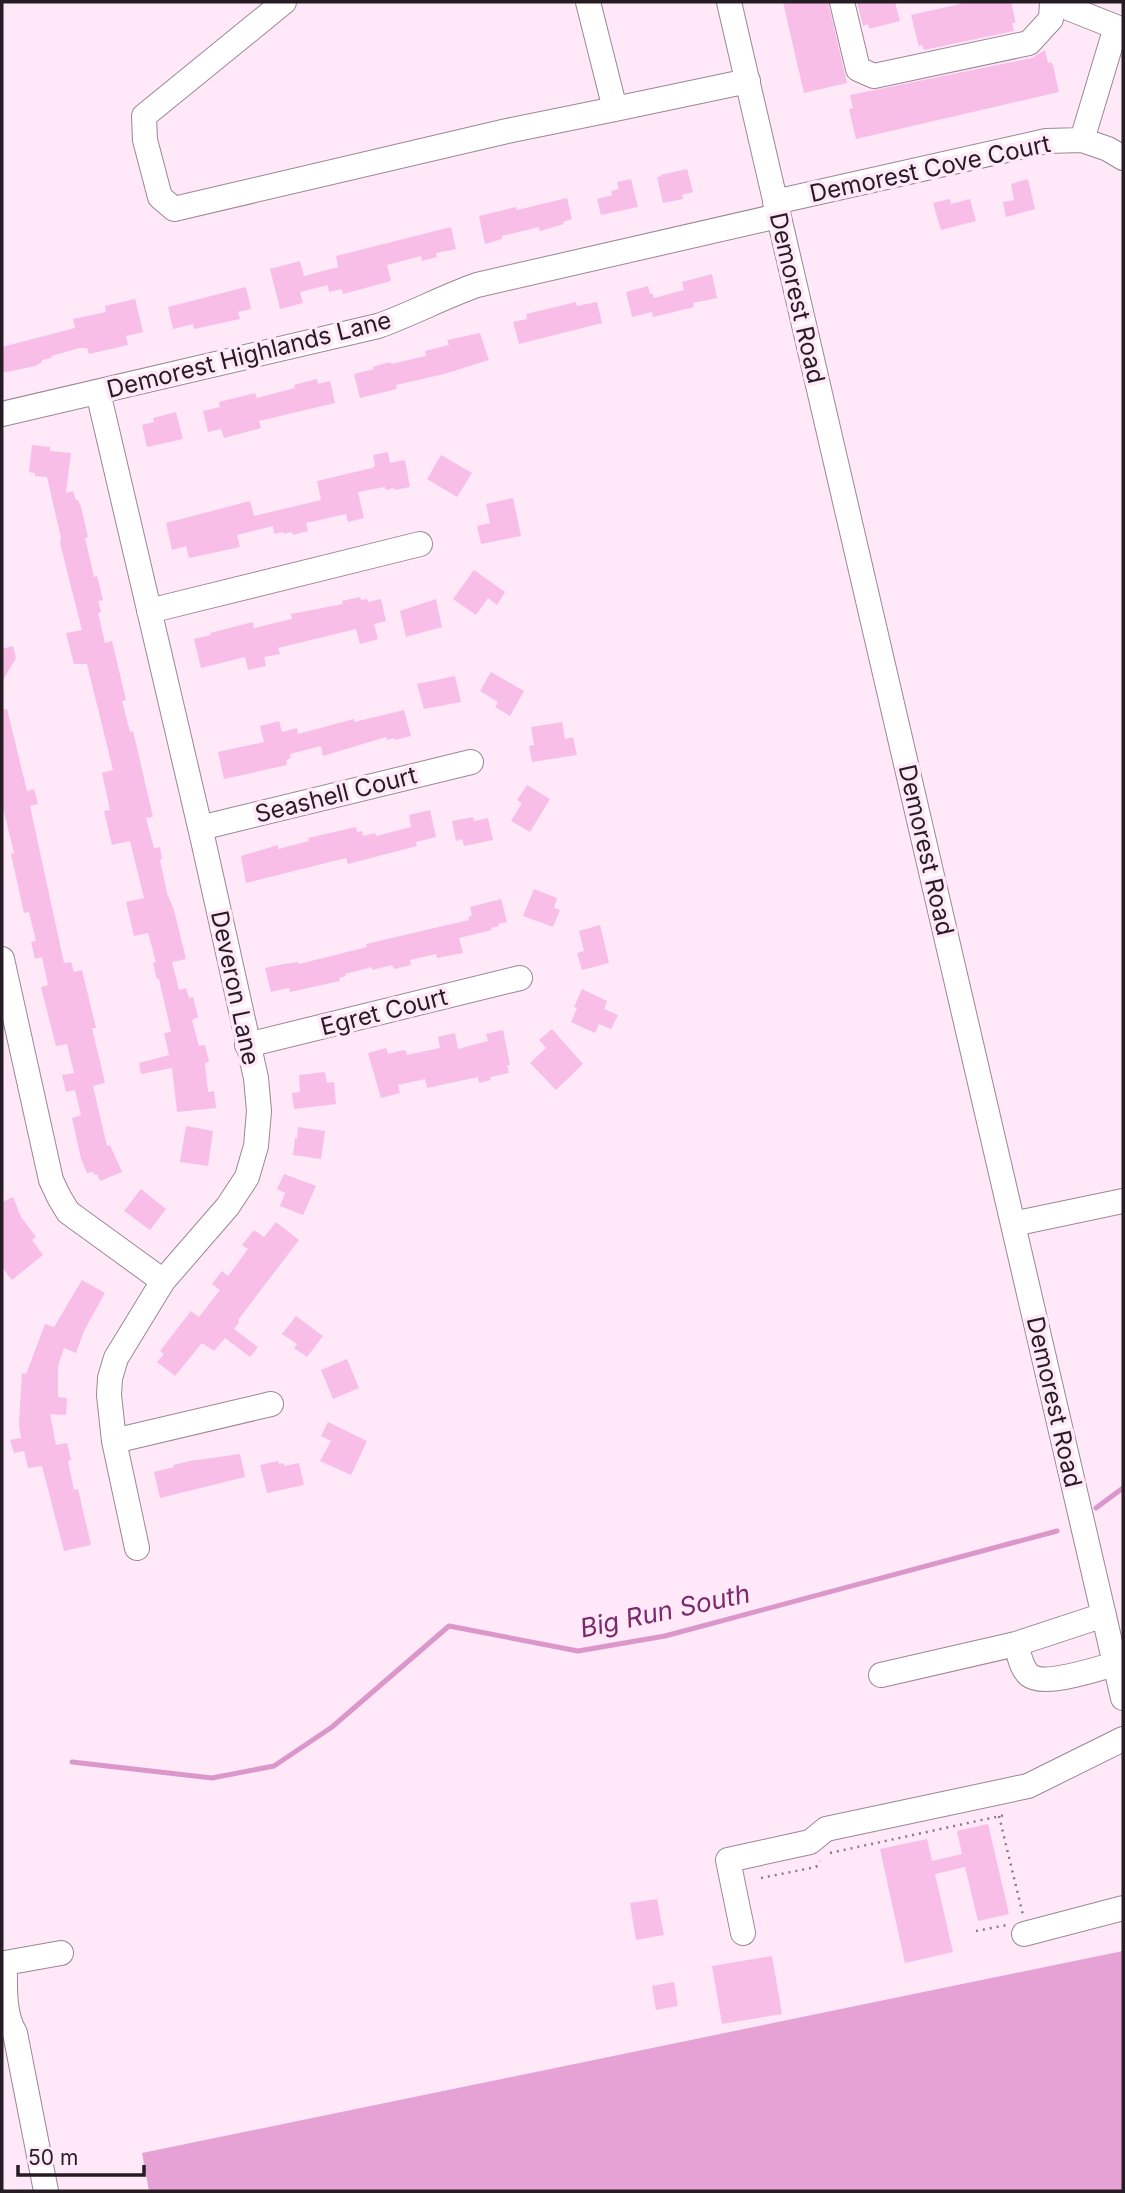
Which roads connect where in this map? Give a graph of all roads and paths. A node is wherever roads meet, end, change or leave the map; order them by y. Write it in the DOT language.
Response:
graph roads {
  1 [pos="284,2"];
  2 [pos="588,2"];
  3 [pos="729,2"];
  4 [pos="842,2"];
  5 [pos="1053,2"];
  6 [pos="1120,29"];
  7 [pos="748,81"];
  8 [pos="615,109"];
  9 [pos="1082,140"];
  10 [pos="1123,158"];
  11 [pos="776,209"];
  12 [pos="98,392"];
  13 [pos="2,414"];
  14 [pos="420,544"];
  15 [pos="149,611"];
  16 [pos="471,762"];
  17 [pos="200,828"];
  18 [pos="2,959"];
  19 [pos="520,978"];
  20 [pos="247,1045"];
  21 [pos="1123,1201"];
  22 [pos="1013,1224"];
  23 [pos="163,1281"];
  24 [pos="271,1404"];
  25 [pos="114,1441"];
  26 [pos="137,1548"];
  27 [pos="1104,1615"];
  28 [pos="1016,1644"];
  29 [pos="1115,1664"];
  30 [pos="881,1675"];
  31 [pos="1123,1698"];
  32 [pos="1123,1739"];
  33 [pos="998,1815"];
  34 [pos="1005,1815"];
  35 [pos="910,1834"];
  36 [pos="912,1842"];
  37 [pos="761,1878"];
  38 [pos="1123,1908"];
  39 [pos="1020,1926"];
  40 [pos="976,1931"];
  41 [pos="743,1933"];
  42 [pos="61,1953"];
  43 [pos="7,2029"];
  44 [pos="46,2191"];
  1 -- 8 [label="street"];
  2 -- 8 [label="street"];
  3 -- 7 [label="street, Demorest Road"];
  4 -- 5 [label="street"];
  5 -- 6 [label="street"];
  6 -- 9 [label="street"];
  7 -- 8 [label="street"];
  7 -- 11 [label="street, Demorest Road"];
  9 -- 10 [label="street, Demorest Cove Court"];
  9 -- 11 [label="street, Demorest Cove Court"];
  11 -- 12 [label="street, Demorest Highlands Lane"];
  11 -- 22 [label="street, Demorest Road"];
  12 -- 13 [label="street, Demorest Highlands Lane"];
  12 -- 15 [label="street, Deveron Lane"];
  14 -- 15 [label="street"];
  15 -- 17 [label="street, Deveron Lane"];
  16 -- 17 [label="street, Seashell Court"];
  17 -- 20 [label="street, Deveron Lane"];
  18 -- 23 [label="street"];
  19 -- 20 [label="street, Egret Court"];
  20 -- 23 [label="street, Deveron Lane"];
  21 -- 22 [label="street"];
  22 -- 27 [label="street, Demorest Road"];
  23 -- 25 [label="street, Deveron Lane"];
  24 -- 25 [label="street"];
  25 -- 26 [label="street, Deveron Lane"];
  27 -- 28 [label="street"];
  27 -- 29 [label="street, Demorest Road"];
  28 -- 29 [label="street"];
  28 -- 30 [label="street"];
  29 -- 31 [label="street, Demorest Road"];
  32 -- 41 [label="street"];
  33 -- 34 [label="path"];
  33 -- 35 [label="path"];
  33 -- 39 [label="path"];
  35 -- 36 [label="path"];
  35 -- 37 [label="path"];
  38 -- 39 [label="street"];
  39 -- 40 [label="path"];
  42 -- 43 [label="street"];
  43 -- 44 [label="street"];
}
